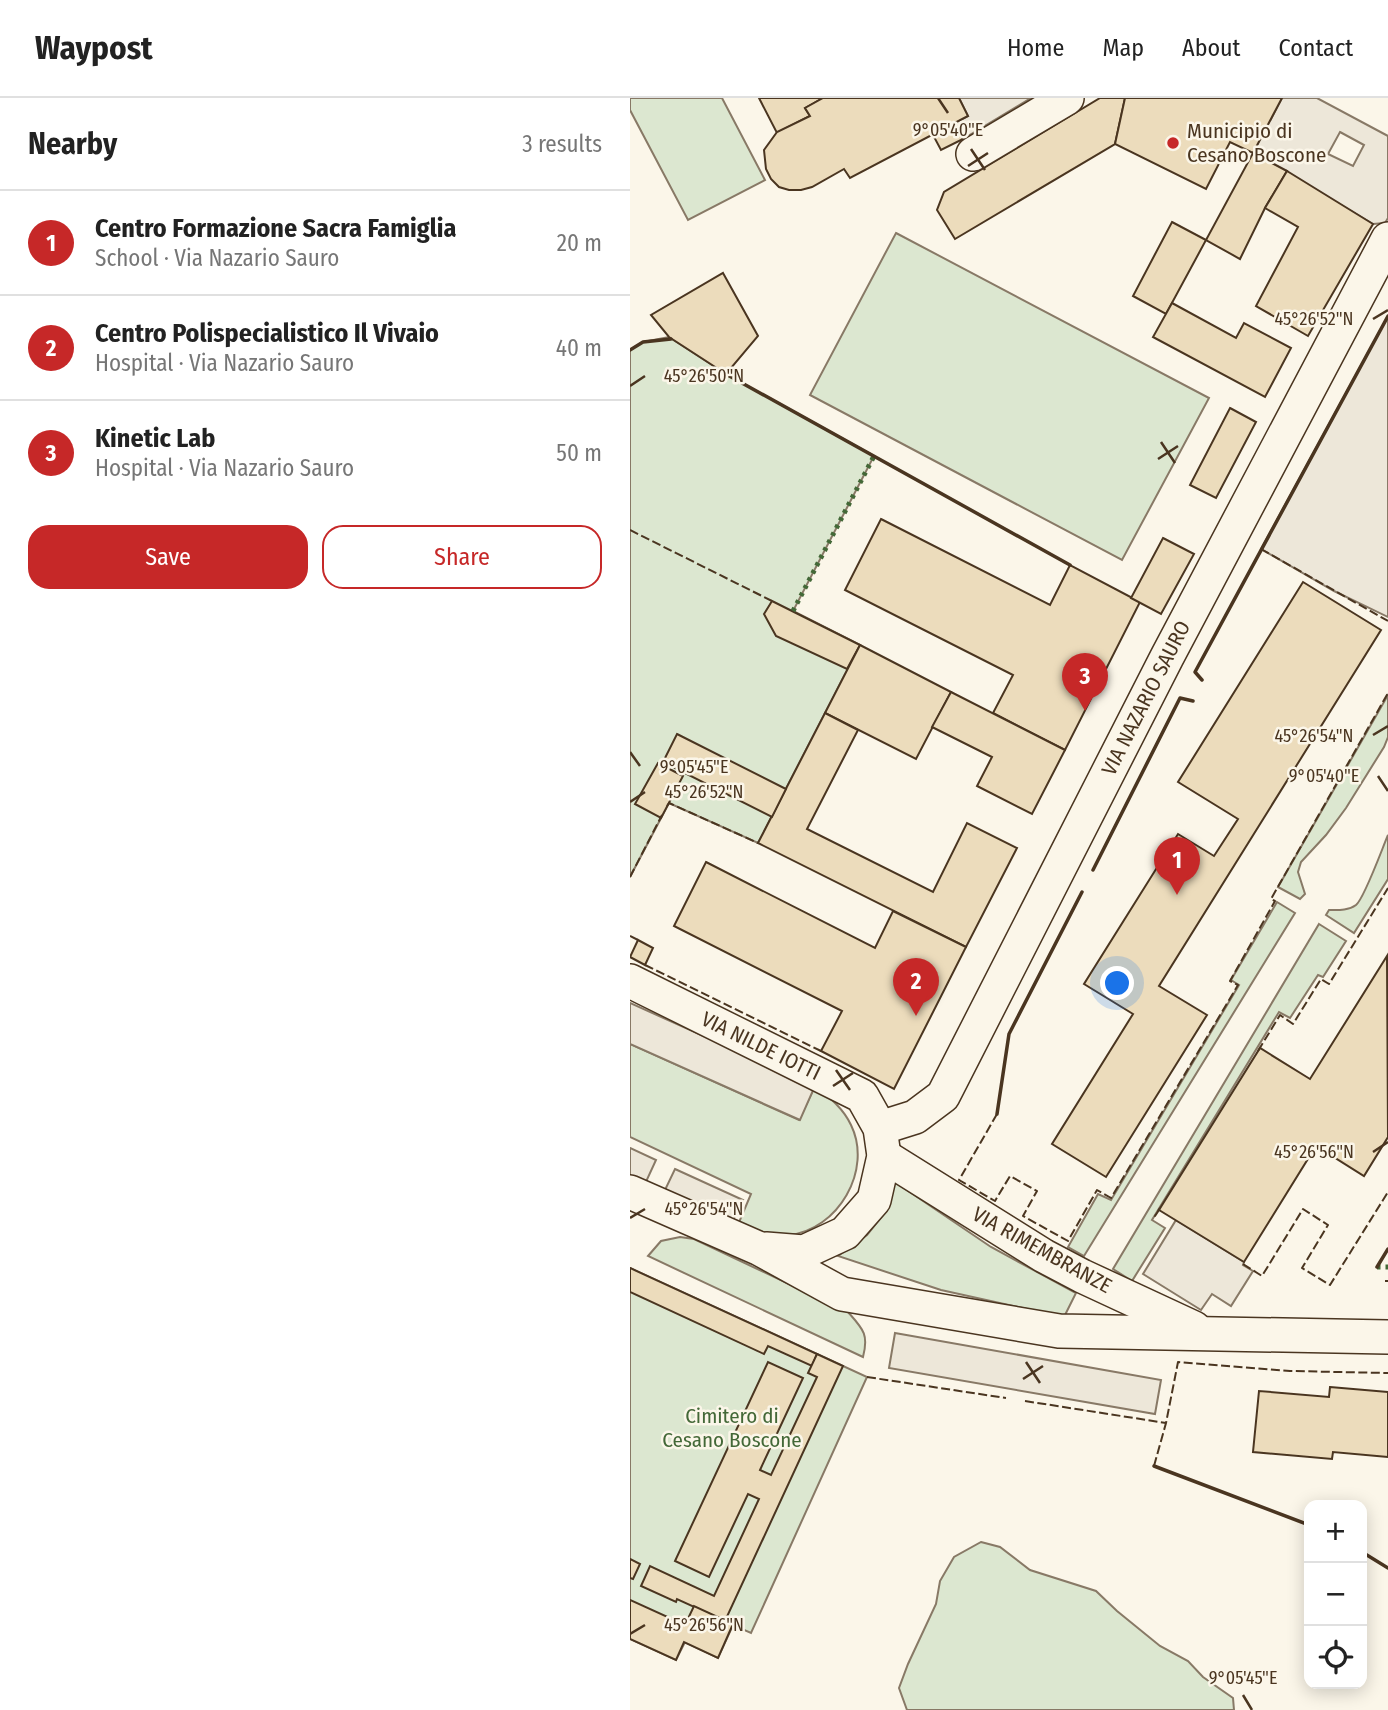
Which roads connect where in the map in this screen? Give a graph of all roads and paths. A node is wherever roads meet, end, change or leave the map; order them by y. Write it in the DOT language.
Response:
graph roads {
  1 [pos="1067,98"];
  2 [pos="973,154"];
  3 [pos="1388,239"];
  4 [pos="630,981"];
  5 [pos="882,1142"];
  6 [pos="630,1192"];
  7 [pos="760,1249"];
  8 [pos="1206,1333"];
  9 [pos="1388,1337"];
  1 -- 2 [label="street"];
  3 -- 5 [label="street, VIA NAZARIO SAURO"];
  4 -- 5 [label="street, VIA NILDE IOTTI"];
  5 -- 7 [label="street"];
  5 -- 8 [label="street, VIA RIMEMBRANZE"];
  6 -- 7 [label="street, VIA RIMEMBRANZE"];
  7 -- 8 [label="street, VIA RIMEMBRANZE"];
  8 -- 9 [label="street, VIA RIMEMBRANZE"];
}
